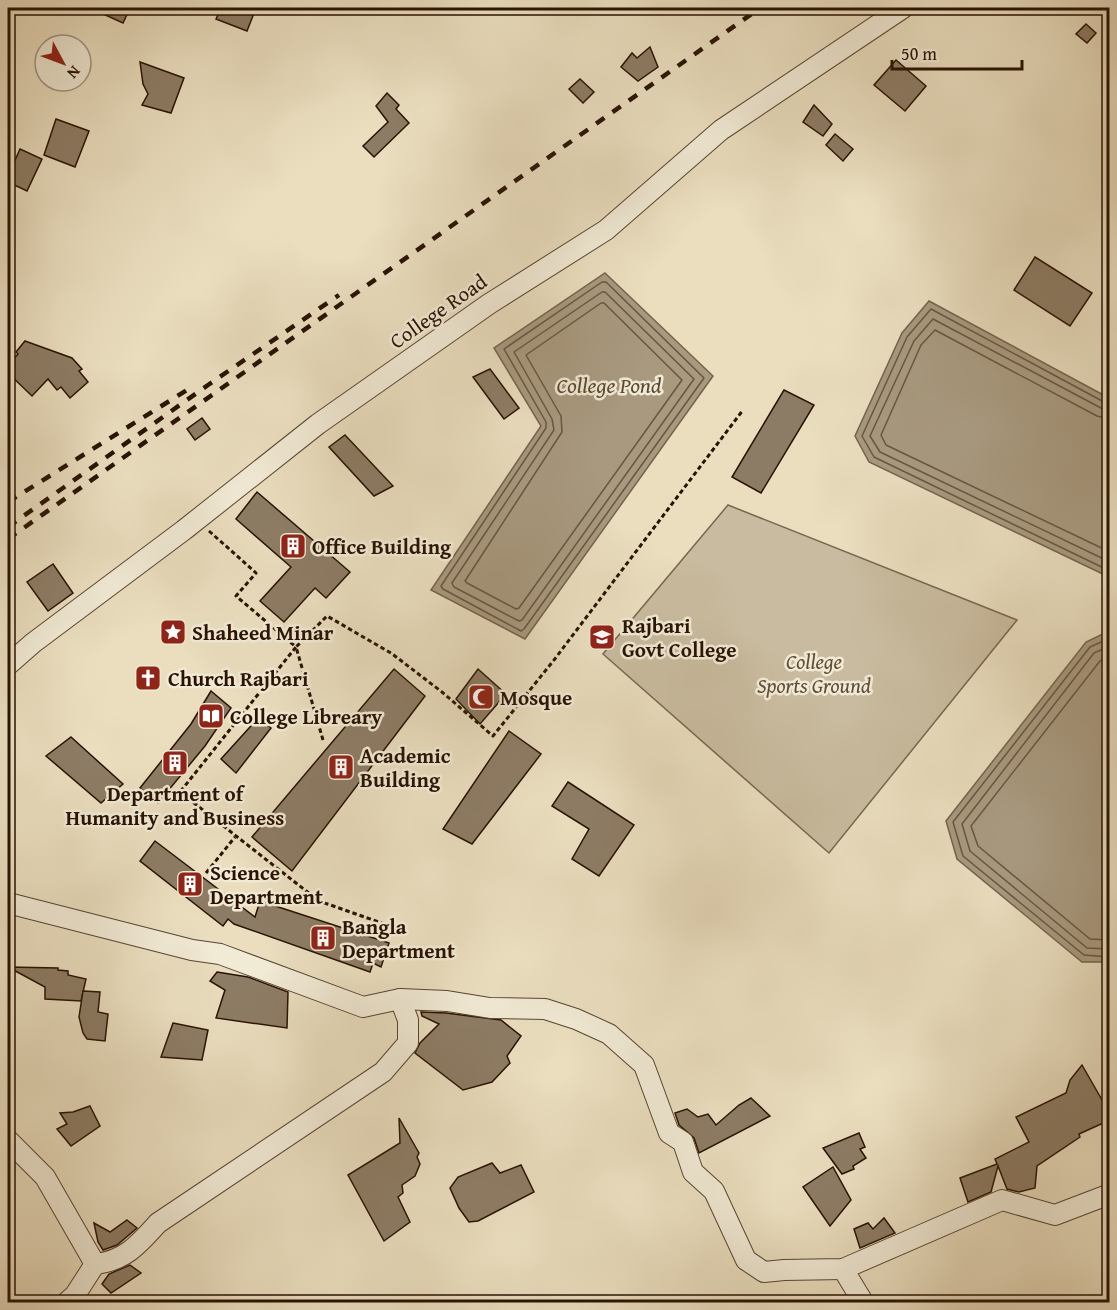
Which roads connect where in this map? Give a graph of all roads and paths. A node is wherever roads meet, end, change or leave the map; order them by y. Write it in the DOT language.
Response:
graph roads {
  1 [pos="903,8"];
  2 [pos="743,410"];
  3 [pos="197,520"];
  4 [pos="297,647"];
  5 [pos="8,665"];
  6 [pos="323,740"];
  7 [pos="235,837"];
  8 [pos="206,873"];
  9 [pos="8,903"];
  10 [pos="393,927"];
  11 [pos="400,999"];
  12 [pos="8,1140"];
  13 [pos="1110,1194"];
  14 [pos="95,1264"];
  15 [pos="843,1269"];
  16 [pos="68,1302"];
  17 [pos="863,1302"];
  1 -- 3 [label="street, College Road"];
  2 -- 4 [label="path"];
  3 -- 4 [label="path"];
  3 -- 5 [label="street, College Road"];
  4 -- 6 [label="path"];
  4 -- 7 [label="path"];
  7 -- 8 [label="path"];
  7 -- 10 [label="path"];
  9 -- 11 [label="street"];
  11 -- 14 [label="street"];
  11 -- 15 [label="street"];
  12 -- 14 [label="street"];
  13 -- 15 [label="street"];
  14 -- 16 [label="street"];
  15 -- 17 [label="street"];
}
